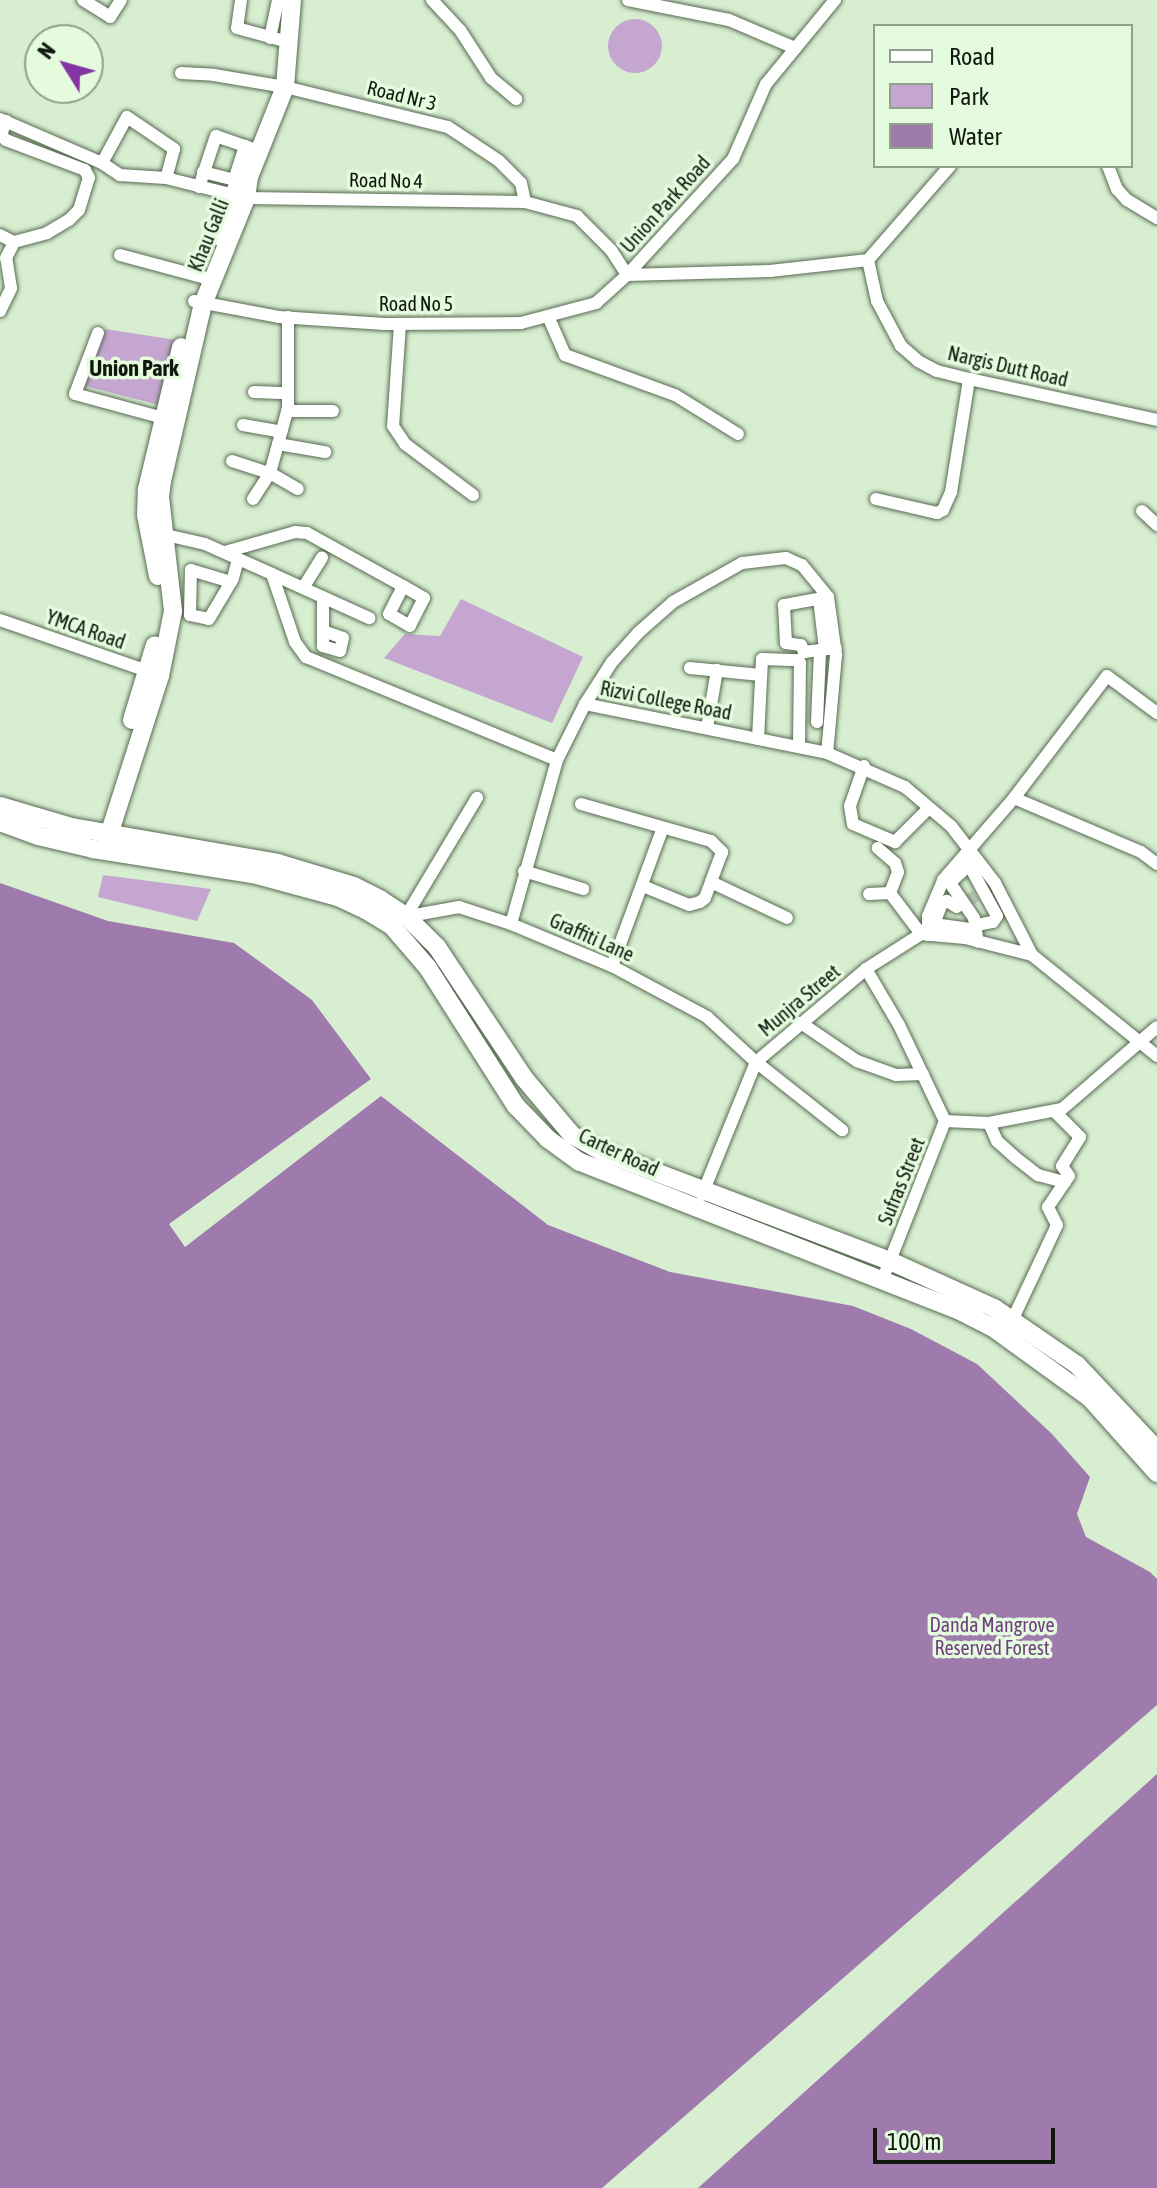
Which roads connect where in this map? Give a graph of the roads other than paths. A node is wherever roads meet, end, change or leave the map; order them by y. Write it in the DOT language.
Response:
graph roads {
  1 [pos="83,0"];
  2 [pos="121,0"];
  3 [pos="241,0"];
  4 [pos="278,0"];
  5 [pos="292,0"];
  6 [pos="432,0"];
  7 [pos="628,0"];
  8 [pos="835,0"];
  9 [pos="279,40"];
  10 [pos="795,48"];
  11 [pos="181,73"];
  12 [pos="285,87"];
  13 [pos="516,99"];
  14 [pos="3,120"];
  15 [pos="252,149"];
  16 [pos="102,163"];
  17 [pos="948,168"];
  18 [pos="1109,168"];
  19 [pos="203,172"];
  20 [pos="166,178"];
  21 [pos="199,187"];
  22 [pos="240,197"];
  23 [pos="525,202"];
  24 [pos="1157,218"];
  25 [pos="0,235"];
  26 [pos="14,242"];
  27 [pos="120,255"];
  28 [pos="868,260"];
  29 [pos="627,275"];
  30 [pos="208,279"];
  31 [pos="198,302"];
  32 [pos="0,311"];
  33 [pos="548,316"];
  34 [pos="288,317"];
  35 [pos="400,324"];
  36 [pos="98,333"];
  37 [pos="969,379"];
  38 [pos="254,392"];
  39 [pos="288,393"];
  40 [pos="287,411"];
  41 [pos="333,411"];
  42 [pos="171,420"];
  43 [pos="1157,420"];
  44 [pos="243,425"];
  45 [pos="738,434"];
  46 [pos="280,438"];
  47 [pos="325,452"];
  48 [pos="232,461"];
  49 [pos="270,473"];
  50 [pos="298,489"];
  51 [pos="473,495"];
  52 [pos="253,499"];
  53 [pos="876,499"];
  54 [pos="1142,511"];
  55 [pos="1157,525"];
  56 [pos="157,533"];
  57 [pos="225,552"];
  58 [pos="322,558"];
  59 [pos="238,559"];
  60 [pos="272,574"];
  61 [pos="170,582"];
  62 [pos="231,582"];
  63 [pos="306,584"];
  64 [pos="190,586"];
  65 [pos="403,586"];
  66 [pos="327,596"];
  67 [pos="824,598"];
  68 [pos="369,618"];
  69 [pos="0,620"];
  70 [pos="323,631"];
  71 [pos="827,649"];
  72 [pos="690,668"];
  73 [pos="717,670"];
  74 [pos="154,673"];
  75 [pos="761,675"];
  76 [pos="585,704"];
  77 [pos="1157,713"];
  78 [pos="817,722"];
  79 [pos="707,728"];
  80 [pos="758,739"];
  81 [pos="799,747"];
  82 [pos="827,753"];
  83 [pos="557,760"];
  84 [pos="864,766"];
  85 [pos="477,798"];
  86 [pos="1014,798"];
  87 [pos="581,804"];
  88 [pos="0,806"];
  89 [pos="929,808"];
  90 [pos="0,822"];
  91 [pos="662,830"];
  92 [pos="100,841"];
  93 [pos="878,848"];
  94 [pos="972,858"];
  95 [pos="1157,864"];
  96 [pos="524,871"];
  97 [pos="711,882"];
  98 [pos="643,886"];
  99 [pos="987,888"];
  100 [pos="583,889"];
  101 [pos="890,893"];
  102 [pos="869,894"];
  103 [pos="962,904"];
  104 [pos="1011,910"];
  105 [pos="997,916"];
  106 [pos="787,918"];
  107 [pos="398,920"];
  108 [pos="511,924"];
  109 [pos="925,928"];
  110 [pos="971,931"];
  111 [pos="1032,955"];
  112 [pos="612,966"];
  113 [pos="866,969"];
  114 [pos="801,1023"];
  115 [pos="1157,1027"];
  116 [pos="1141,1043"];
  117 [pos="1157,1056"];
  118 [pos="756,1062"];
  119 [pos="923,1074"];
  120 [pos="1054,1111"];
  121 [pos="945,1121"];
  122 [pos="989,1123"];
  123 [pos="842,1130"];
  124 [pos="1065,1182"];
  125 [pos="703,1189"];
  126 [pos="698,1211"];
  127 [pos="890,1261"];
  128 [pos="882,1281"];
  129 [pos="1009,1327"];
  130 [pos="1157,1450"];
  131 [pos="1157,1473"];
  1 -- 2 [label="street"];
  3 -- 9 [label="street"];
  4 -- 9 [label="street"];
  5 -- 9 [label="main road, Khau Galli"];
  6 -- 13 [label="street"];
  7 -- 10 [label="street"];
  8 -- 10 [label="street, Union Park Road"];
  9 -- 12 [label="main road, Khau Galli"];
  10 -- 29 [label="street, Union Park Road"];
  11 -- 12 [label="street, Road Nr 3"];
  12 -- 15 [label="main road, Khau Galli"];
  12 -- 23 [label="street, Road Nr 3"];
  14 -- 16 [label="street"];
  14 -- 26 [label="street"];
  15 -- 19 [label="street"];
  15 -- 19 [label="street"];
  15 -- 22 [label="main road, Khau Galli"];
  16 -- 20 [label="street"];
  16 -- 20 [label="street"];
  17 -- 28 [label="street"];
  18 -- 24 [label="street"];
  19 -- 21 [label="street"];
  20 -- 21 [label="street"];
  21 -- 22 [label="street"];
  22 -- 23 [label="street, Road No 4"];
  22 -- 30 [label="main road, Khau Galli"];
  23 -- 29 [label="street, Road No 4"];
  25 -- 26 [label="street"];
  26 -- 32 [label="street"];
  27 -- 30 [label="street"];
  28 -- 29 [label="street"];
  28 -- 37 [label="street, Nargis Dutt Road"];
  29 -- 33 [label="street, Road No 5"];
  30 -- 31 [label="main road, Khau Galli"];
  31 -- 34 [label="street, Road No 5"];
  31 -- 42 [label="main road, Khau Galli"];
  33 -- 35 [label="street, Road No 5"];
  33 -- 45 [label="street"];
  34 -- 35 [label="street, Road No 5"];
  34 -- 39 [label="street"];
  35 -- 51 [label="street"];
  36 -- 42 [label="street"];
  37 -- 43 [label="street, Nargis Dutt Road"];
  37 -- 53 [label="street"];
  38 -- 39 [label="street"];
  39 -- 40 [label="street"];
  40 -- 41 [label="street"];
  40 -- 46 [label="street"];
  42 -- 56 [label="main road, Khau Galli"];
  44 -- 46 [label="street"];
  46 -- 47 [label="street"];
  46 -- 49 [label="street"];
  48 -- 49 [label="street"];
  49 -- 50 [label="street"];
  49 -- 52 [label="street"];
  54 -- 55 [label="street"];
  56 -- 57 [label="street"];
  56 -- 61 [label="main road, Khau Galli"];
  56 -- 74 [label="main road, Khau Galli"];
  57 -- 59 [label="street"];
  57 -- 65 [label="street"];
  58 -- 63 [label="street"];
  59 -- 60 [label="street"];
  59 -- 62 [label="street"];
  60 -- 63 [label="street"];
  60 -- 83 [label="street"];
  61 -- 64 [label="street"];
  61 -- 74 [label="main road, Khau Galli"];
  62 -- 64 [label="street"];
  62 -- 64 [label="street"];
  63 -- 66 [label="street"];
  66 -- 68 [label="street"];
  66 -- 70 [label="street"];
  67 -- 71 [label="street"];
  67 -- 71 [label="street"];
  67 -- 76 [label="street"];
  69 -- 74 [label="street, YMCA Road"];
  71 -- 78 [label="street"];
  71 -- 82 [label="street"];
  72 -- 73 [label="street"];
  73 -- 75 [label="street"];
  73 -- 79 [label="street"];
  74 -- 92 [label="main road, Khau Galli"];
  75 -- 80 [label="street"];
  75 -- 81 [label="street"];
  76 -- 79 [label="street, Rizvi College Road"];
  76 -- 83 [label="street, Rizvi College Road"];
  77 -- 86 [label="street"];
  79 -- 80 [label="street, Rizvi College Road"];
  80 -- 81 [label="street, Rizvi College Road"];
  81 -- 82 [label="street, Rizvi College Road"];
  82 -- 84 [label="street, Rizvi College Road"];
  83 -- 96 [label="street, Rizvi College Road"];
  84 -- 89 [label="street, Rizvi College Road"];
  84 -- 89 [label="street"];
  85 -- 107 [label="street"];
  86 -- 94 [label="street"];
  86 -- 95 [label="street"];
  87 -- 91 [label="street"];
  88 -- 92 [label="main road"];
  89 -- 94 [label="street, Rizvi College Road"];
  90 -- 92 [label="main road"];
  91 -- 97 [label="street"];
  91 -- 98 [label="street"];
  92 -- 107 [label="main road, Carter Road"];
  93 -- 101 [label="street"];
  94 -- 99 [label="street, Rizvi College Road"];
  94 -- 103 [label="street"];
  94 -- 109 [label="street"];
  96 -- 100 [label="street"];
  96 -- 108 [label="street, Rizvi College Road"];
  97 -- 98 [label="street"];
  97 -- 106 [label="street"];
  98 -- 112 [label="street"];
  99 -- 104 [label="street"];
  99 -- 105 [label="street"];
  101 -- 102 [label="street"];
  101 -- 109 [label="street"];
  103 -- 109 [label="street, Munjra Street"];
  103 -- 110 [label="street"];
  104 -- 105 [label="street"];
  104 -- 111 [label="street"];
  105 -- 110 [label="street"];
  107 -- 108 [label="street, Graffiti Lane"];
  107 -- 125 [label="main road, Carter Road"];
  107 -- 126 [label="main road, Carter Road"];
  108 -- 112 [label="street, Graffiti Lane"];
  109 -- 110 [label="street"];
  109 -- 113 [label="street, Munjra Street"];
  110 -- 111 [label="street"];
  111 -- 116 [label="street"];
  112 -- 118 [label="street, Graffiti Lane"];
  113 -- 114 [label="street, Munjra Street"];
  113 -- 119 [label="street, Sufras Street"];
  114 -- 118 [label="street, Munjra Street"];
  114 -- 119 [label="street"];
  115 -- 116 [label="street"];
  116 -- 117 [label="street"];
  116 -- 120 [label="street"];
  118 -- 123 [label="street, Graffiti Lane"];
  118 -- 125 [label="street, Munjra Street"];
  119 -- 121 [label="street, Sufras Street"];
  120 -- 122 [label="street"];
  120 -- 124 [label="street"];
  121 -- 122 [label="street"];
  121 -- 127 [label="street, Sufras Street"];
  122 -- 124 [label="street"];
  124 -- 129 [label="street"];
  125 -- 126 [label="street, Munjra Street"];
  125 -- 127 [label="main road, Carter Road"];
  126 -- 128 [label="main road, Carter Road"];
  127 -- 128 [label="street, Sufras Street"];
  127 -- 129 [label="main road, Carter Road"];
  128 -- 129 [label="main road, Carter Road"];
  129 -- 130 [label="main road, Carter Road"];
  129 -- 131 [label="main road, Carter Road"];
}
